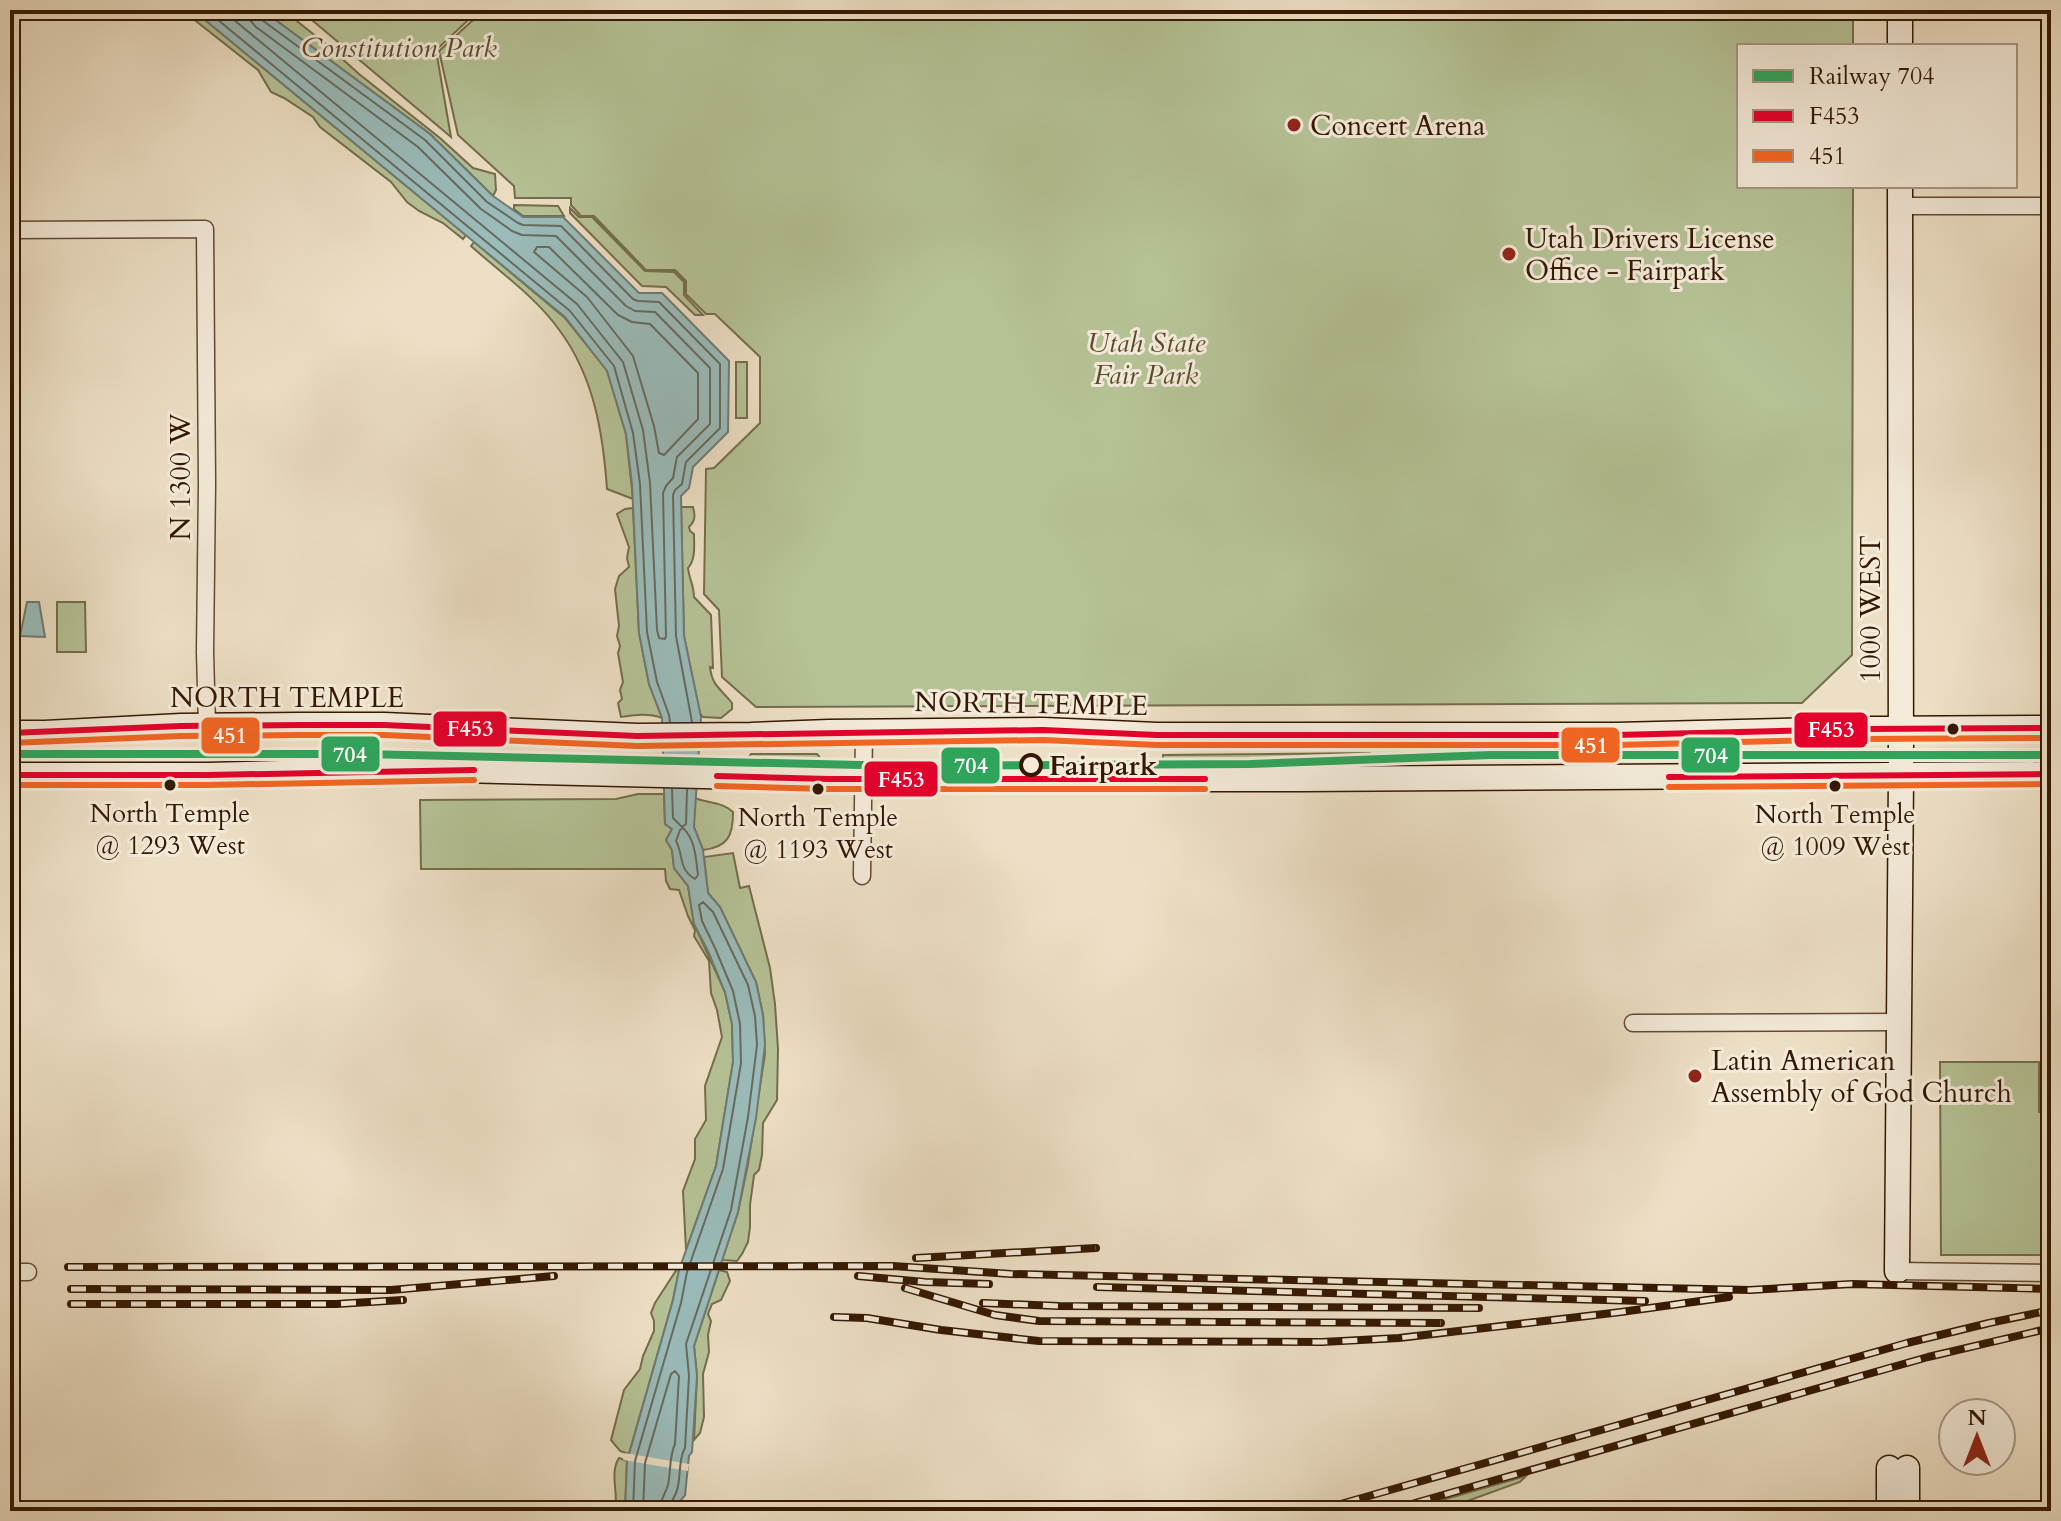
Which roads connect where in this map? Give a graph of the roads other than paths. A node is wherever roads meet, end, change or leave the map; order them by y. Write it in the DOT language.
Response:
graph roads {
  1 [pos="1900,10"];
  2 [pos="1900,44"];
  3 [pos="1900,196"];
  4 [pos="2051,206"];
  5 [pos="10,230"];
  6 [pos="207,725"];
  7 [pos="1900,728"];
  8 [pos="2051,728"];
  9 [pos="864,732"];
  10 [pos="10,733"];
  11 [pos="2051,774"];
  12 [pos="10,775"];
  13 [pos="1901,775"];
  14 [pos="863,779"];
  15 [pos="862,876"];
  16 [pos="1898,1022"];
  17 [pos="1633,1023"];
  18 [pos="1897,1271"];
  19 [pos="10,1272"];
  20 [pos="28,1272"];
  21 [pos="2051,1273"];
  22 [pos="1889,1511"];
  23 [pos="1907,1511"];
  1 -- 2 [label="main road"];
  3 -- 4 [label="street"];
  3 -- 7 [label="main road, 1000 WEST"];
  5 -- 6 [label="street, N 1300 W"];
  6 -- 9 [label="main road, NORTH TEMPLE"];
  6 -- 10 [label="main road, NORTH TEMPLE"];
  7 -- 8 [label="main road, NORTH TEMPLE"];
  7 -- 9 [label="main road, NORTH TEMPLE"];
  7 -- 13 [label="main road, 1000 WEST"];
  9 -- 14 [label="street"];
  11 -- 13 [label="main road"];
  12 -- 14 [label="main road"];
  13 -- 14 [label="main road"];
  13 -- 16 [label="main road, 1000 WEST"];
  14 -- 15 [label="street"];
  16 -- 17 [label="street"];
  16 -- 18 [label="main road, 1000 WEST"];
  18 -- 21 [label="street"];
  19 -- 20 [label="street"];
  22 -- 23 [label="main road"];
}
